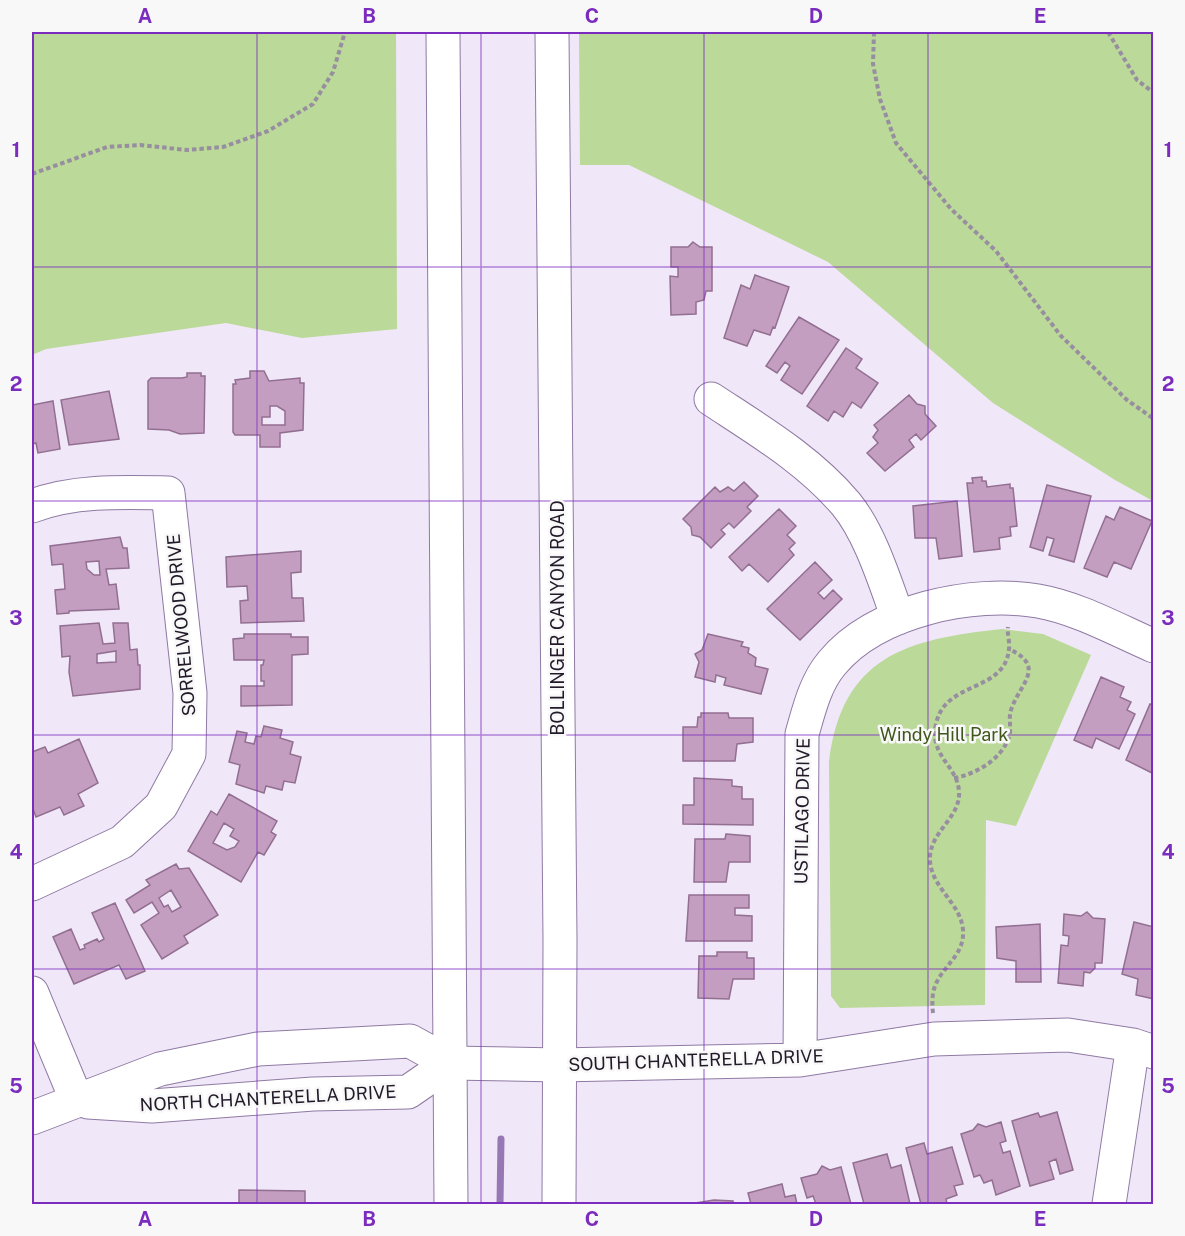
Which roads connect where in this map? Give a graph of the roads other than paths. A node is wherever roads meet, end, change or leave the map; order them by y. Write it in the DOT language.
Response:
graph roads {
  1 [pos="443,32"];
  2 [pos="552,32"];
  3 [pos="711,399"];
  4 [pos="32,506"];
  5 [pos="898,618"];
  6 [pos="1154,645"];
  7 [pos="32,884"];
  8 [pos="32,993"];
  9 [pos="1143,1049"];
  10 [pos="800,1060"];
  11 [pos="450,1063"];
  12 [pos="559,1065"];
  13 [pos="77,1101"];
  14 [pos="32,1118"];
  15 [pos="451,1204"];
  16 [pos="559,1204"];
  17 [pos="1109,1204"];
  1 -- 11 [label="street"];
  2 -- 12 [label="street, BOLLINGER CANYON ROAD"];
  3 -- 5 [label="street"];
  4 -- 7 [label="street, SORRELWOOD DRIVE"];
  5 -- 6 [label="street, USTILAGO DRIVE"];
  5 -- 10 [label="street, USTILAGO DRIVE"];
  8 -- 13 [label="street"];
  9 -- 10 [label="street, SOUTH CHANTERELLA DRIVE"];
  9 -- 17 [label="street"];
  10 -- 12 [label="street, SOUTH CHANTERELLA DRIVE"];
  11 -- 12 [label="street, NORTH CHANTERELLA DRIVE"];
  11 -- 13 [label="street, NORTH CHANTERELLA DRIVE"];
  11 -- 13 [label="street, NORTH CHANTERELLA DRIVE"];
  11 -- 15 [label="street"];
  12 -- 16 [label="street, BOLLINGER CANYON ROAD"];
  13 -- 14 [label="street, NORTH CHANTERELLA DRIVE"];
}
